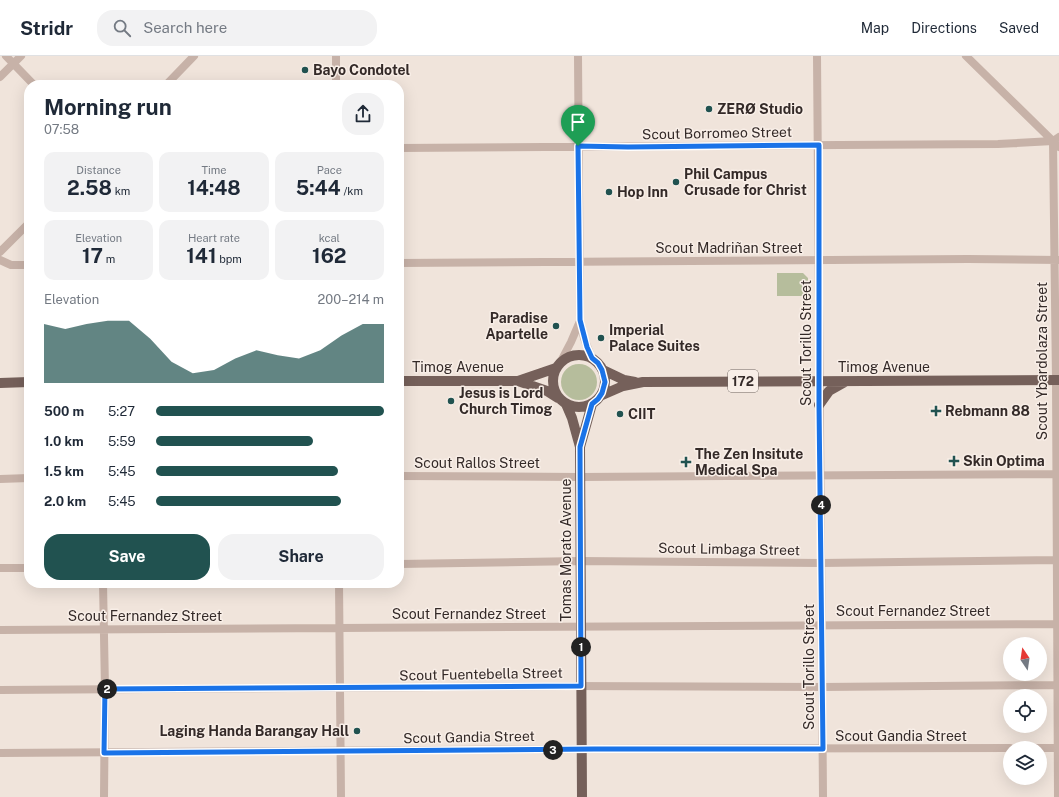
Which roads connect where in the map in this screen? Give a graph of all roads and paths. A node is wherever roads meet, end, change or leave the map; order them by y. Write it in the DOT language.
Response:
graph roads {
  1 [pos="6,56"];
  2 [pos="21,56"];
  3 [pos="194,56"];
  4 [pos="336,56"];
  5 [pos="578,56"];
  6 [pos="817,56"];
  7 [pos="966,56"];
  8 [pos="13,64"];
  9 [pos="0,77"];
  10 [pos="29,80"];
  11 [pos="171,80"];
  12 [pos="336,80"];
  13 [pos="1056,139"];
  14 [pos="819,145"];
  15 [pos="578,146"];
  16 [pos="1059,147"];
  17 [pos="404,148"];
  18 [pos="24,228"];
  19 [pos="0,252"];
  20 [pos="0,260"];
  21 [pos="819,260"];
  22 [pos="1057,260"];
  23 [pos="579,262"];
  24 [pos="404,263"];
  25 [pos="24,265"];
  26 [pos="580,320"];
  27 [pos="592,358"];
  28 [pos="558,365"];
  29 [pos="602,370"];
  30 [pos="849,380"];
  31 [pos="1057,380"];
  32 [pos="404,381"];
  33 [pos="518,381"];
  34 [pos="819,381"];
  35 [pos="24,382"];
  36 [pos="637,382"];
  37 [pos="0,383"];
  38 [pos="600,396"];
  39 [pos="562,401"];
  40 [pos="592,404"];
  41 [pos="819,405"];
  42 [pos="580,447"];
  43 [pos="1057,474"];
  44 [pos="821,475"];
  45 [pos="404,476"];
  46 [pos="580,477"];
  47 [pos="24,478"];
  48 [pos="0,479"];
  49 [pos="1058,560"];
  50 [pos="580,561"];
  51 [pos="821,563"];
  52 [pos="404,564"];
  53 [pos="0,568"];
  54 [pos="24,568"];
  55 [pos="103,588"];
  56 [pos="339,588"];
  57 [pos="822,624"];
  58 [pos="1058,624"];
  59 [pos="581,626"];
  60 [pos="339,628"];
  61 [pos="0,630"];
  62 [pos="104,630"];
  63 [pos="1058,685"];
  64 [pos="581,686"];
  65 [pos="822,687"];
  66 [pos="105,689"];
  67 [pos="341,689"];
  68 [pos="0,690"];
  69 [pos="1003,748"];
  70 [pos="1047,748"];
  71 [pos="1059,748"];
  72 [pos="581,749"];
  73 [pos="823,749"];
  74 [pos="341,752"];
  75 [pos="0,753"];
  76 [pos="104,753"];
  77 [pos="104,797"];
  78 [pos="341,797"];
  79 [pos="582,797"];
  80 [pos="823,797"];
  81 [pos="1058,797"];
  1 -- 8 [label="street"];
  2 -- 8 [label="street"];
  3 -- 11 [label="street"];
  4 -- 12 [label="street"];
  5 -- 15 [label="street"];
  6 -- 14 [label="street, Scout Torillo Street"];
  7 -- 13 [label="street"];
  8 -- 9 [label="street"];
  8 -- 10 [label="street"];
  13 -- 14 [label="street, Scout Borromeo Street"];
  13 -- 16 [label="street"];
  13 -- 22 [label="street, Scout Ybardolaza Street"];
  14 -- 15 [label="street, Scout Borromeo Street"];
  14 -- 21 [label="street, Scout Torillo Street"];
  15 -- 17 [label="street, Scout Borromeo Street"];
  15 -- 23 [label="street"];
  18 -- 19 [label="street"];
  20 -- 25 [label="street"];
  21 -- 22 [label="street, Scout Madriñan Street"];
  21 -- 23 [label="street, Scout Madriñan Street"];
  21 -- 34 [label="street, Scout Torillo Street"];
  22 -- 31 [label="street, Scout Ybardolaza Street"];
  23 -- 24 [label="street, Scout Madriñan Street"];
  23 -- 26 [label="street"];
  26 -- 27 [label="street"];
  26 -- 28 [label="street"];
  27 -- 28 [label="main road"];
  27 -- 29 [label="main road, 172"];
  28 -- 33 [label="main road, Timog Avenue"];
  28 -- 39 [label="main road"];
  29 -- 36 [label="main road, Timog Avenue / 172"];
  29 -- 38 [label="main road"];
  30 -- 31 [label="main road, Timog Avenue / 172"];
  30 -- 34 [label="main road, Timog Avenue / 172"];
  30 -- 41 [label="main road"];
  31 -- 43 [label="street, Scout Ybardolaza Street"];
  32 -- 33 [label="main road, Timog Avenue"];
  33 -- 39 [label="main road, Timog Avenue"];
  34 -- 36 [label="main road, Timog Avenue / 172"];
  34 -- 41 [label="street, Scout Torillo Street"];
  35 -- 37 [label="main road"];
  36 -- 38 [label="main road, Timog Avenue / 172"];
  38 -- 40 [label="main road, 172"];
  39 -- 40 [label="main road"];
  39 -- 42 [label="main road, Tomas Morato Avenue"];
  40 -- 42 [label="main road, Tomas Morato Avenue"];
  41 -- 44 [label="street, Scout Torillo Street"];
  42 -- 46 [label="main road, Tomas Morato Avenue"];
  43 -- 44 [label="street, Scout Rallos Street"];
  43 -- 49 [label="street, Scout Ybardolaza Street"];
  44 -- 46 [label="street, Scout Rallos Street"];
  44 -- 51 [label="street, Scout Torillo Street"];
  45 -- 46 [label="street, Scout Rallos Street"];
  46 -- 50 [label="main road, Tomas Morato Avenue"];
  47 -- 48 [label="street"];
  49 -- 51 [label="street, Scout Limbaga Street"];
  49 -- 58 [label="street, Scout Ybardolaza Street"];
  50 -- 51 [label="street, Scout Limbaga Street"];
  50 -- 52 [label="street, Scout Limbaga Street"];
  50 -- 59 [label="main road, Tomas Morato Avenue"];
  51 -- 57 [label="street, Scout Torillo Street"];
  53 -- 54 [label="street"];
  55 -- 62 [label="street"];
  56 -- 60 [label="street"];
  57 -- 58 [label="street, Scout Fernandez Street"];
  57 -- 59 [label="street, Scout Fernandez Street"];
  57 -- 65 [label="street, Scout Torillo Street"];
  58 -- 63 [label="street, Scout Ybardolaza Street"];
  59 -- 60 [label="street, Scout Fernandez Street"];
  59 -- 64 [label="main road, Tomas Morato Avenue"];
  60 -- 62 [label="street, Scout Fernandez Street"];
  60 -- 67 [label="street"];
  61 -- 62 [label="street, Scout Fernandez Street"];
  62 -- 66 [label="street"];
  63 -- 65 [label="street, Scout Fuentebella Street"];
  63 -- 71 [label="street, Scout Ybardolaza Street"];
  64 -- 65 [label="street, Scout Fuentebella Street"];
  64 -- 67 [label="street, Scout Fuentebella Street"];
  64 -- 72 [label="main road, Tomas Morato Avenue"];
  65 -- 73 [label="street, Scout Torillo Street"];
  66 -- 67 [label="street, Scout Fuentebella Street"];
  66 -- 68 [label="street, Scout Fuentebella Street"];
  66 -- 76 [label="street"];
  67 -- 74 [label="street"];
  69 -- 73 [label="street, Scout Gandia Street"];
  70 -- 71 [label="street"];
  71 -- 81 [label="street, Scout Ybardolaza Street"];
  72 -- 73 [label="street, Scout Gandia Street"];
  72 -- 74 [label="street, Scout Gandia Street"];
  72 -- 79 [label="main road, Tomas Morato Avenue"];
  73 -- 80 [label="street, Scout Torillo Street"];
  74 -- 76 [label="street, Scout Gandia Street"];
  74 -- 78 [label="street"];
  75 -- 76 [label="street, Scout Gandia Street"];
  76 -- 77 [label="street"];
}
